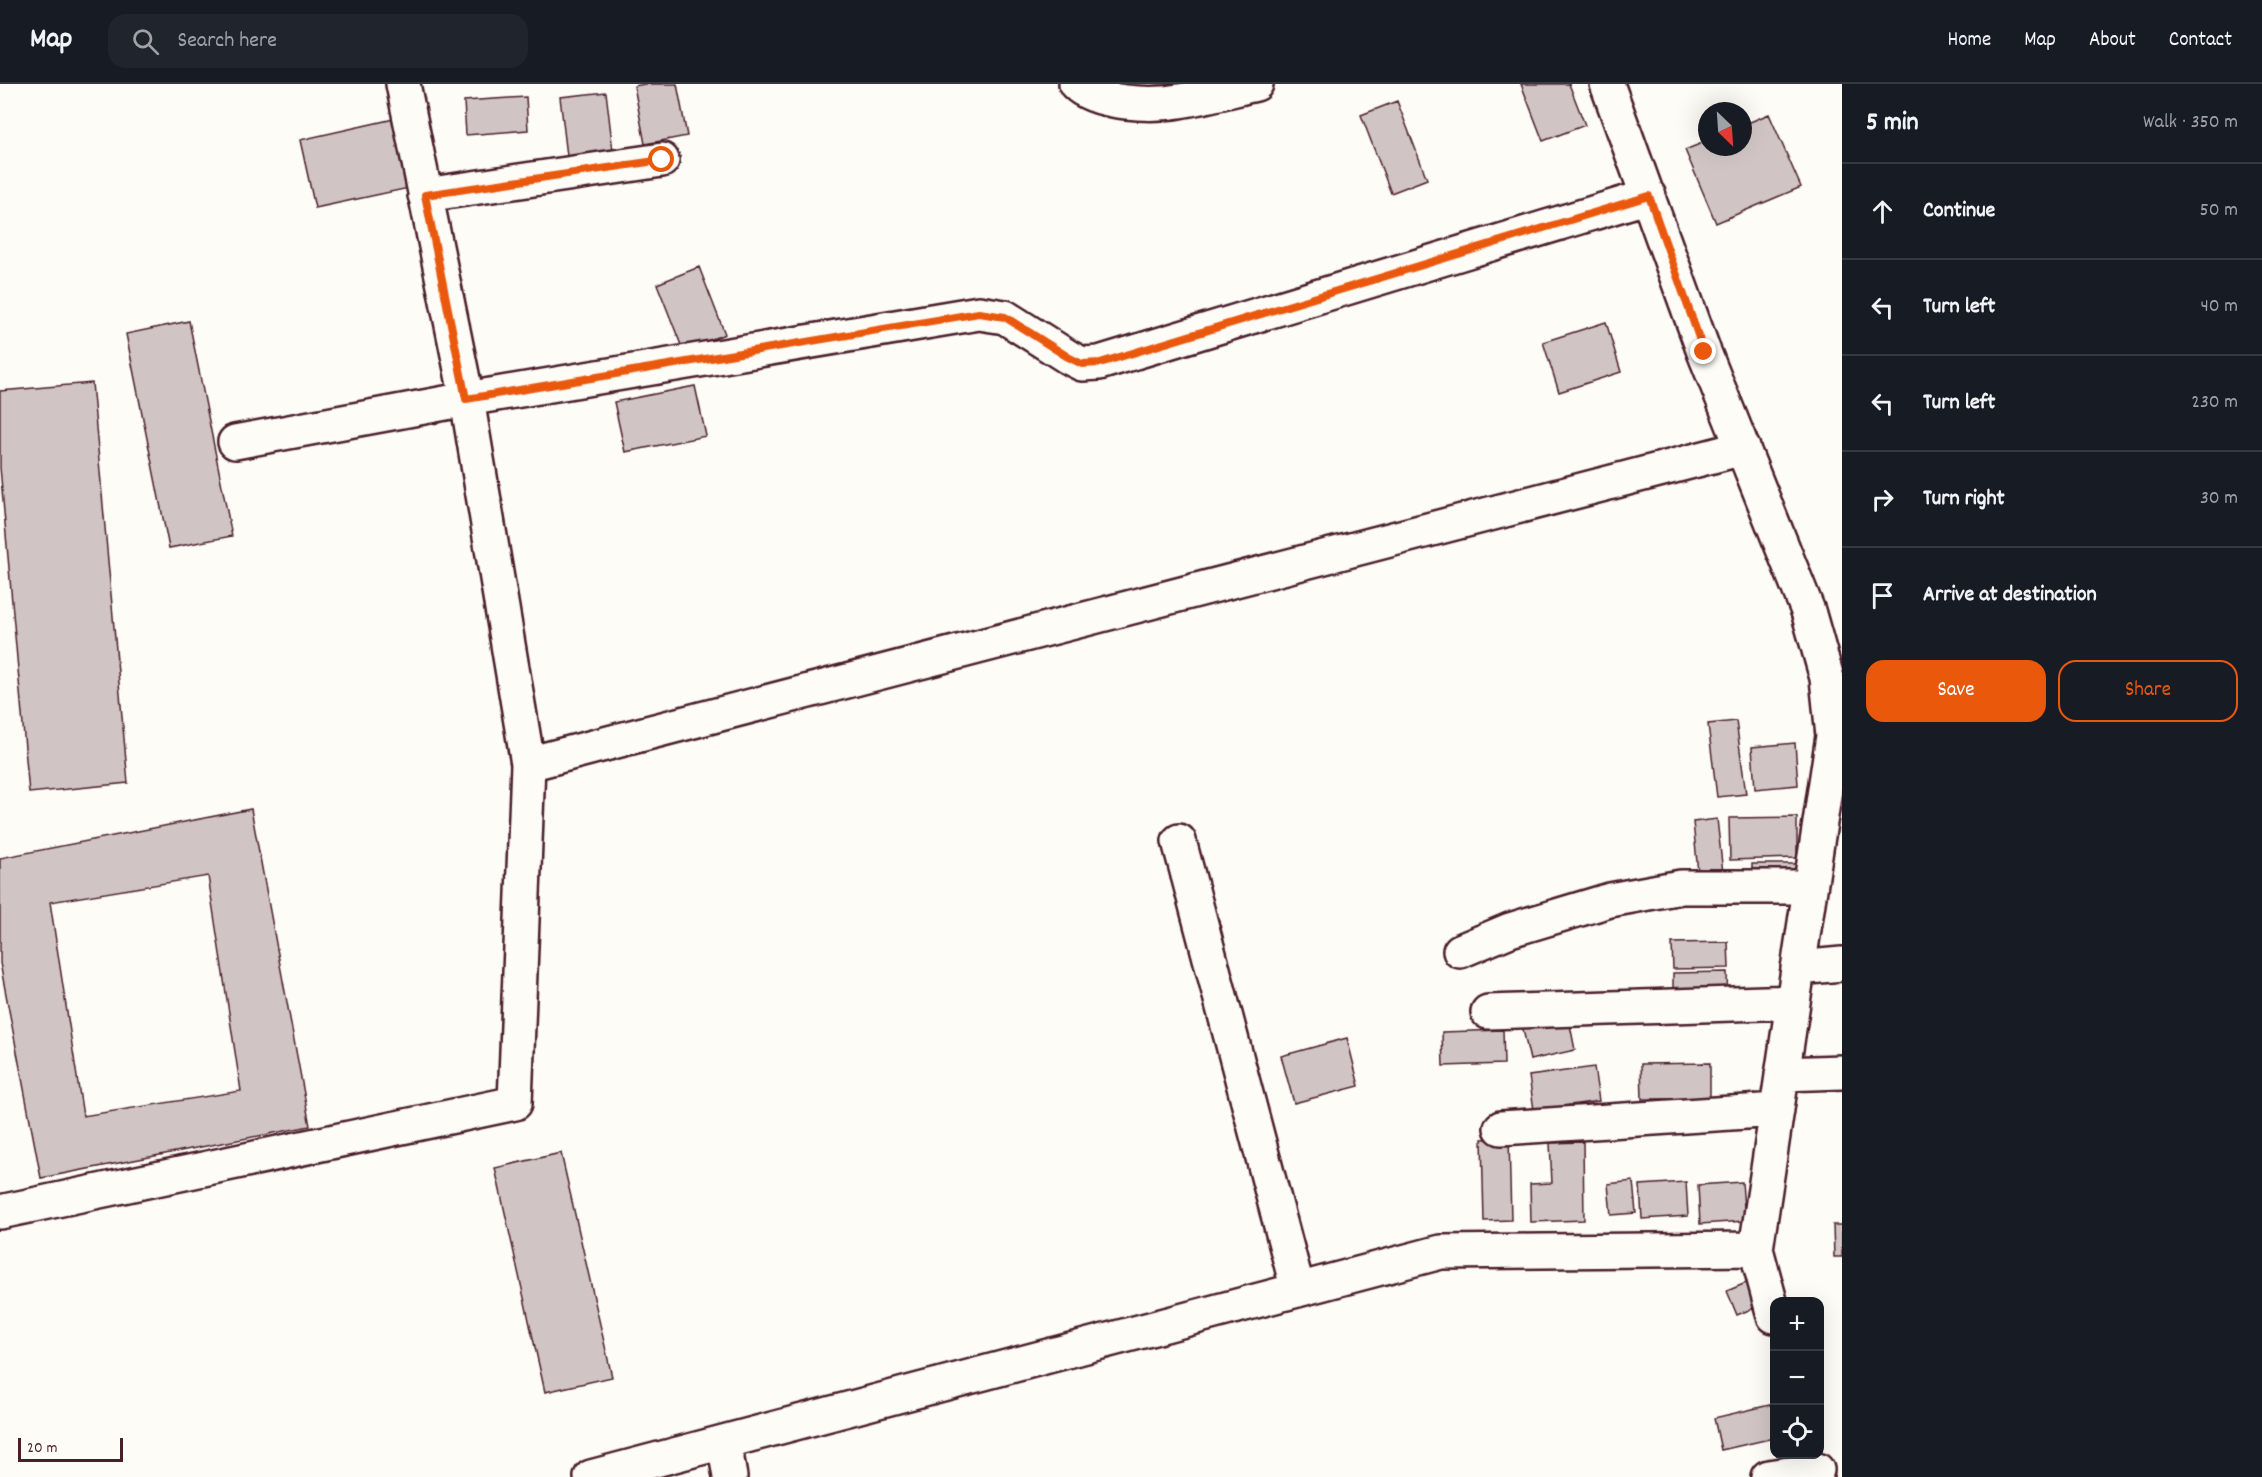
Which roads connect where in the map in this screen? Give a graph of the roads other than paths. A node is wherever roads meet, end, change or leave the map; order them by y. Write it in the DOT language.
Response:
graph roads {
  1 [pos="403,84"];
  2 [pos="1076,84"];
  3 [pos="1256,84"];
  4 [pos="1607,84"];
  5 [pos="662,160"];
  6 [pos="425,195"];
  7 [pos="1649,196"];
  8 [pos="466,399"];
  9 [pos="235,442"];
  10 [pos="1743,448"];
  11 [pos="528,764"];
  12 [pos="1179,841"];
  13 [pos="1810,887"];
  14 [pos="1460,951"];
  15 [pos="1842,964"];
  16 [pos="1798,968"];
  17 [pos="1793,1002"];
  18 [pos="1488,1012"];
  19 [pos="1842,1071"];
  20 [pos="1782,1074"];
  21 [pos="1777,1110"];
  22 [pos="1501,1128"];
  23 [pos="0,1212"];
  24 [pos="1756,1249"];
  25 [pos="1298,1290"];
  26 [pos="1770,1301"];
  27 [pos="724,1442"];
  28 [pos="1817,1467"];
  29 [pos="591,1477"];
  30 [pos="730,1477"];
  31 [pos="1768,1477"];
  1 -- 6 [label="street"];
  2 -- 3 [label="street"];
  4 -- 7 [label="street"];
  5 -- 6 [label="street"];
  6 -- 8 [label="street"];
  7 -- 8 [label="street"];
  7 -- 10 [label="street"];
  8 -- 9 [label="street"];
  8 -- 11 [label="street"];
  10 -- 11 [label="street"];
  10 -- 13 [label="street"];
  11 -- 23 [label="street"];
  12 -- 25 [label="street"];
  13 -- 14 [label="street"];
  13 -- 16 [label="street"];
  15 -- 16 [label="street"];
  16 -- 17 [label="street"];
  17 -- 18 [label="street"];
  17 -- 20 [label="street"];
  19 -- 20 [label="street"];
  20 -- 21 [label="street"];
  21 -- 22 [label="street"];
  21 -- 24 [label="street"];
  24 -- 25 [label="street"];
  24 -- 26 [label="street"];
  25 -- 27 [label="street"];
  27 -- 29 [label="street"];
  27 -- 30 [label="street"];
  28 -- 31 [label="street"];
}
